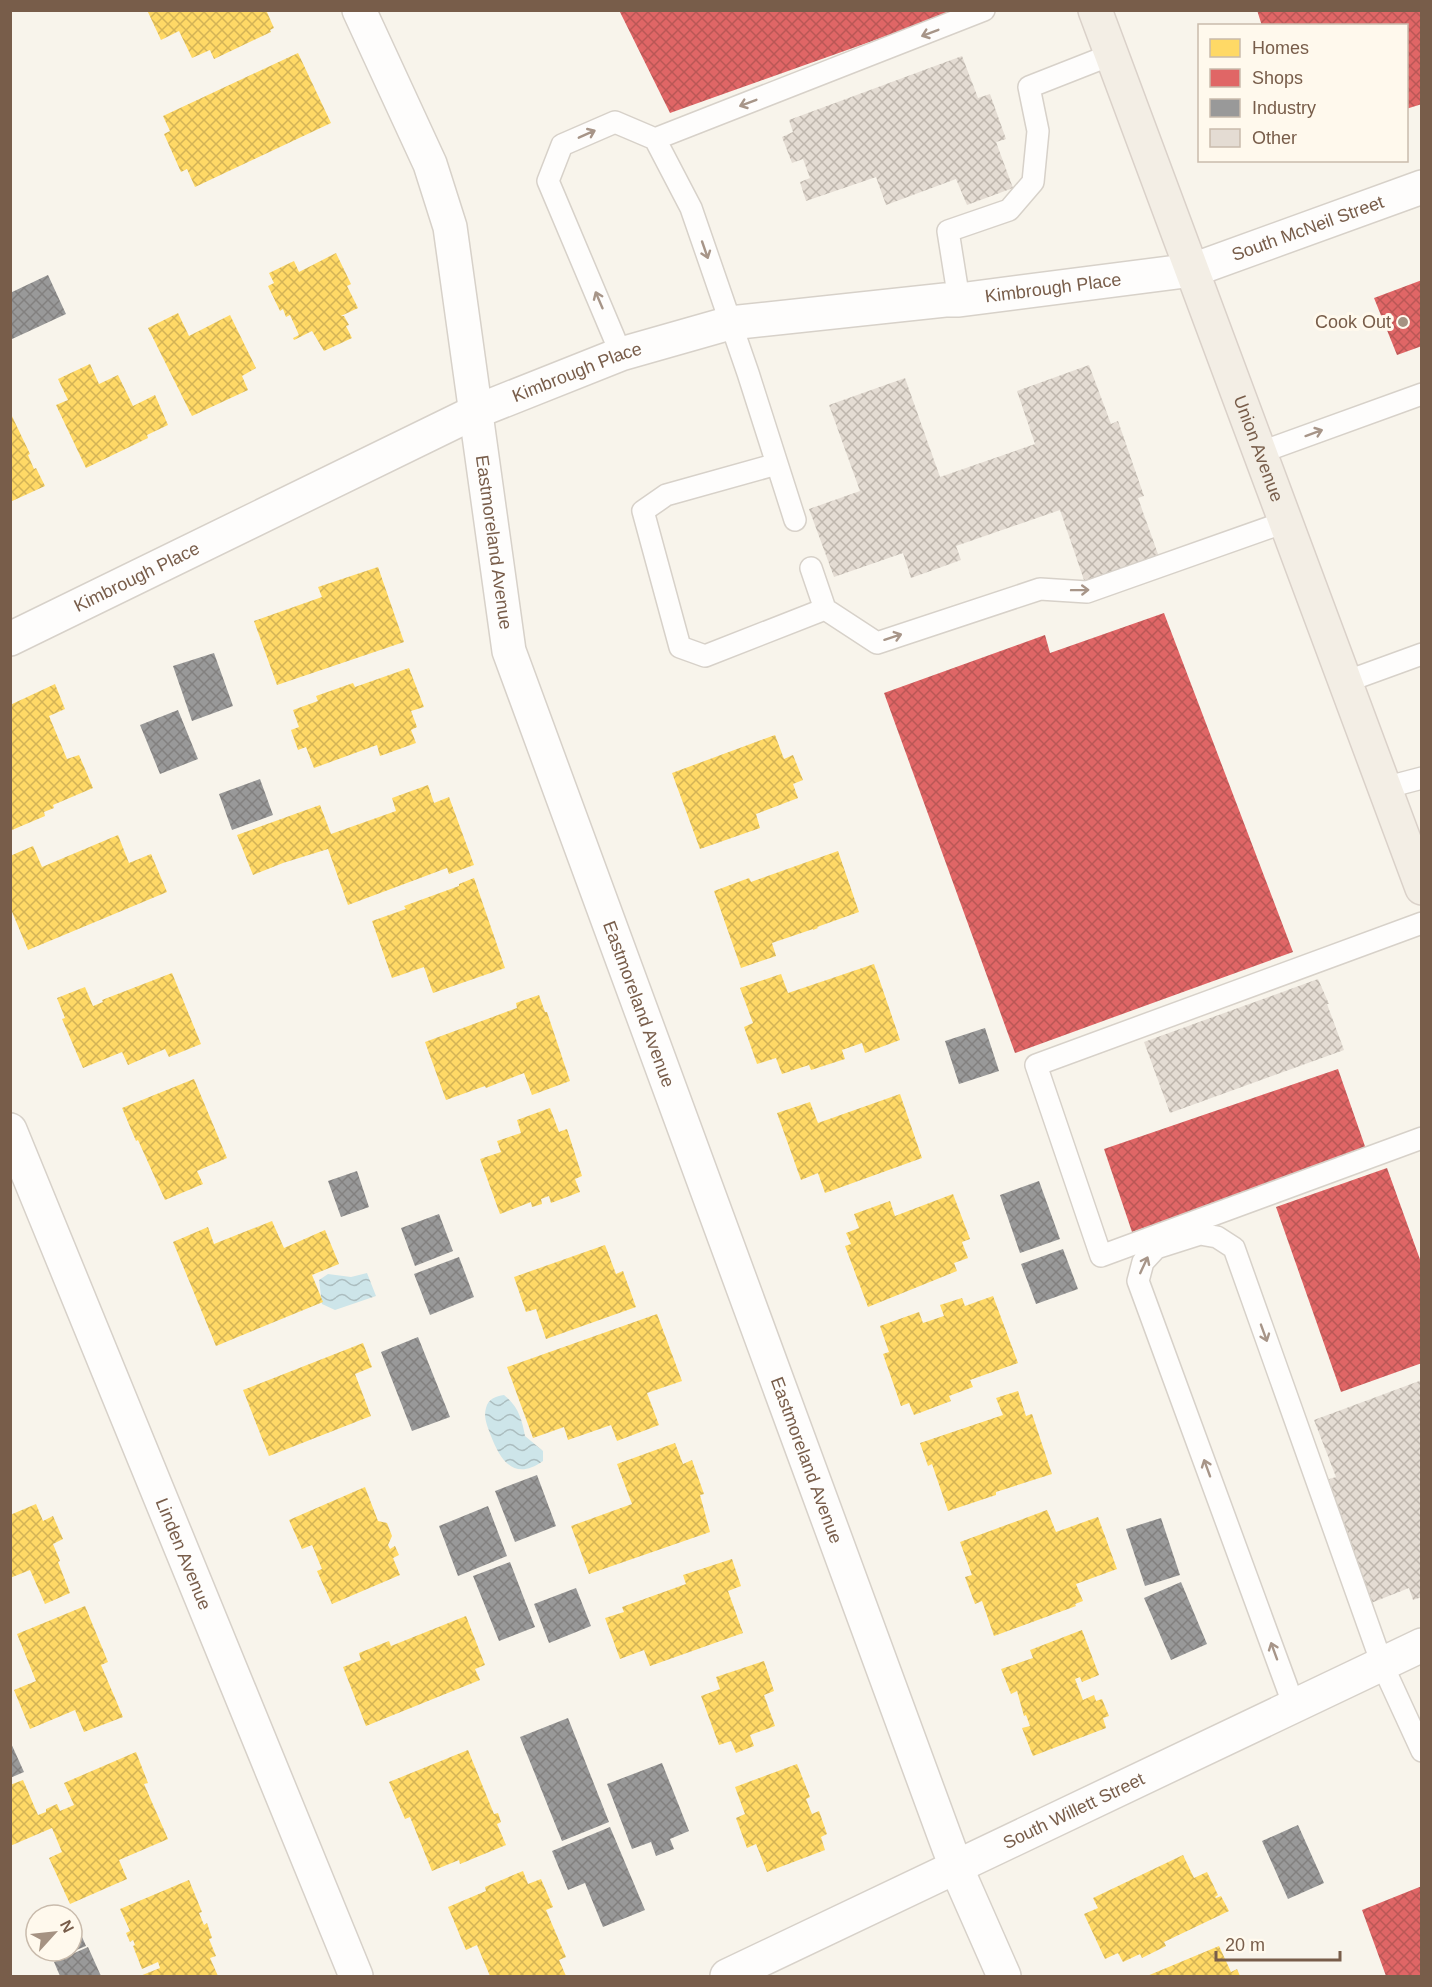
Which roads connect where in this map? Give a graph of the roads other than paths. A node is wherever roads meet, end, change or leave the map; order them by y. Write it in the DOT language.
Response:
graph roads {
  1 [pos="984,10"];
  2 [pos="1095,10"];
  3 [pos="362,11"];
  4 [pos="1113,54"];
  5 [pos="655,139"];
  6 [pos="1422,187"];
  7 [pos="1193,270"];
  8 [pos="959,300"];
  9 [pos="730,323"];
  10 [pos="621,354"];
  11 [pos="1422,394"];
  12 [pos="475,412"];
  13 [pos="1259,453"];
  14 [pos="777,464"];
  15 [pos="795,520"];
  16 [pos="1285,522"];
  17 [pos="811,568"];
  18 [pos="825,609"];
  19 [pos="10,639"];
  20 [pos="1422,654"];
  21 [pos="1345,682"];
  22 [pos="1422,778"];
  23 [pos="1384,788"];
  24 [pos="1422,888"];
  25 [pos="1422,923"];
  26 [pos="10,1130"];
  27 [pos="1422,1138"];
  28 [pos="1422,1645"];
  29 [pos="1382,1664"];
  30 [pos="1294,1706"];
  31 [pos="1422,1751"];
  32 [pos="956,1867"];
  33 [pos="356,1977"];
  34 [pos="727,1977"];
  35 [pos="1004,1977"];
  1 -- 5 [label="lane, one-way"];
  2 -- 4 [label="main road, Union Avenue"];
  3 -- 12 [label="street, Eastmoreland Avenue"];
  4 -- 7 [label="main road, Union Avenue"];
  4 -- 8 [label="lane"];
  5 -- 9 [label="lane, one-way"];
  10 -- 5 [label="lane, one-way"];
  6 -- 7 [label="street, South McNeil Street"];
  7 -- 8 [label="street, Kimbrough Place"];
  7 -- 13 [label="main road, Union Avenue"];
  8 -- 9 [label="street, Kimbrough Place"];
  9 -- 10 [label="street, Kimbrough Place"];
  9 -- 14 [label="lane"];
  10 -- 12 [label="street, Kimbrough Place"];
  13 -- 11 [label="lane, one-way"];
  12 -- 19 [label="street, Kimbrough Place"];
  12 -- 32 [label="street, Eastmoreland Avenue"];
  13 -- 16 [label="main road, Union Avenue"];
  14 -- 15 [label="lane"];
  14 -- 18 [label="lane"];
  18 -- 16 [label="lane, one-way"];
  16 -- 21 [label="main road, Union Avenue"];
  17 -- 18 [label="lane"];
  20 -- 21 [label="lane"];
  21 -- 23 [label="main road, Union Avenue"];
  22 -- 23 [label="lane"];
  23 -- 24 [label="main road, Union Avenue"];
  25 -- 27 [label="lane"];
  26 -- 33 [label="street, Linden Avenue"];
  28 -- 29 [label="street, South Willett Street"];
  29 -- 30 [label="street, South Willett Street"];
  30 -- 29 [label="lane, one-way"];
  29 -- 31 [label="lane"];
  30 -- 32 [label="street, South Willett Street"];
  32 -- 34 [label="street, South Willett Street"];
  32 -- 35 [label="street, Eastmoreland Avenue"];
}
